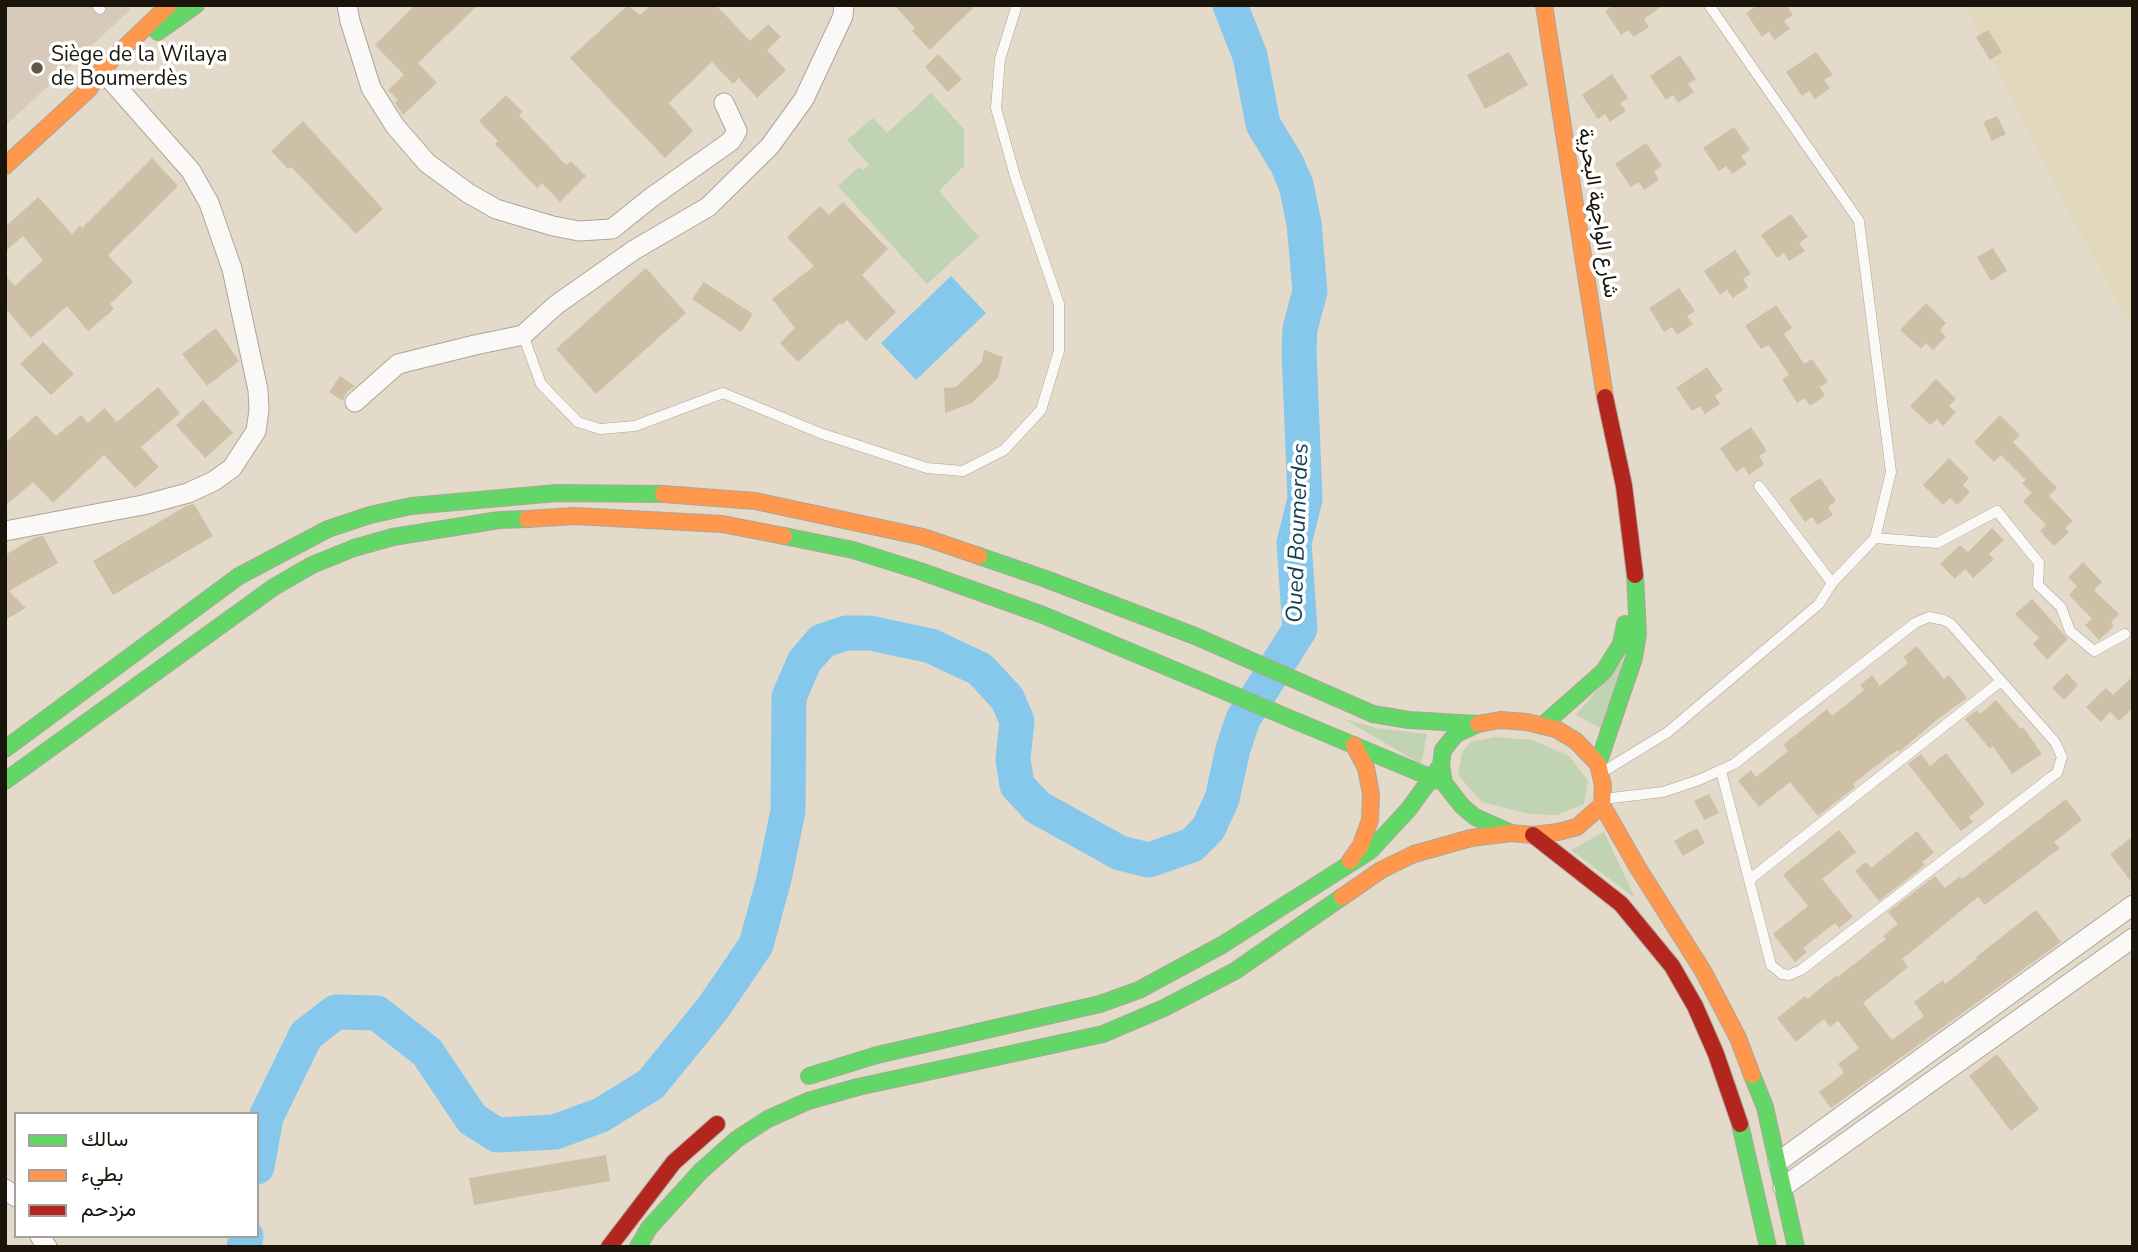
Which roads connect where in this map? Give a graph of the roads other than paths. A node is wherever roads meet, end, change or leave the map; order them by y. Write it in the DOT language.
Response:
graph roads {
  1 [pos="169,5"];
  2 [pos="196,5"];
  3 [pos="348,5"];
  4 [pos="844,5"];
  5 [pos="1017,5"];
  6 [pos="1544,5"];
  7 [pos="1709,5"];
  8 [pos="109,78"];
  9 [pos="89,89"];
  10 [pos="724,103"];
  11 [pos="5,166"];
  12 [pos="523,335"];
  13 [pos="355,402"];
  14 [pos="1610,427"];
  15 [pos="1759,486"];
  16 [pos="5,531"];
  17 [pos="1875,538"];
  18 [pos="1832,583"];
  19 [pos="2125,634"];
  20 [pos="2001,681"];
  21 [pos="1478,724"];
  22 [pos="1542,726"];
  23 [pos="1354,745"];
  24 [pos="5,749"];
  25 [pos="1599,769"];
  26 [pos="1721,771"];
  27 [pos="1439,775"];
  28 [pos="5,780"];
  29 [pos="1603,802"];
  30 [pos="1511,833"];
  31 [pos="1533,835"];
  32 [pos="1346,867"];
  33 [pos="1749,880"];
  34 [pos="2133,905"];
  35 [pos="2133,938"];
  36 [pos="799,1080"];
  37 [pos="733,1113"];
  38 [pos="1778,1162"];
  39 [pos="1783,1187"];
  40 [pos="609,1247"];
  41 [pos="638,1247"];
  42 [pos="1768,1247"];
  43 [pos="1796,1247"];
  1 -- 9 [label="main road"];
  2 -- 8 [label="main road"];
  3 -- 10 [label="street"];
  4 -- 12 [label="street"];
  5 -- 12 [label="lane"];
  6 -- 14 [label="main road, شارع الواجهة البحرية"];
  7 -- 17 [label="lane"];
  8 -- 9 [label="main road"];
  8 -- 16 [label="street"];
  9 -- 11 [label="main road"];
  12 -- 13 [label="street"];
  14 -- 22 [label="main road, شارع الواجهة البحرية"];
  14 -- 25 [label="main road, شارع الواجهة البحرية"];
  15 -- 18 [label="lane"];
  17 -- 18 [label="lane"];
  17 -- 19 [label="lane"];
  18 -- 25 [label="lane"];
  20 -- 26 [label="lane"];
  20 -- 33 [label="lane"];
  20 -- 33 [label="lane"];
  21 -- 22 [label="main road"];
  21 -- 24 [label="main road"];
  21 -- 27 [label="main road"];
  22 -- 25 [label="main road"];
  23 -- 27 [label="main road"];
  23 -- 28 [label="main road"];
  23 -- 32 [label="main road"];
  25 -- 29 [label="main road"];
  26 -- 29 [label="lane"];
  26 -- 33 [label="lane"];
  27 -- 30 [label="main road"];
  27 -- 32 [label="main road"];
  29 -- 31 [label="main road"];
  29 -- 38 [label="main road"];
  30 -- 31 [label="main road"];
  30 -- 41 [label="main road"];
  31 -- 42 [label="main road"];
  32 -- 36 [label="main road"];
  34 -- 38 [label="street"];
  35 -- 39 [label="street"];
  37 -- 40 [label="main road"];
  38 -- 39 [label="main road"];
  39 -- 43 [label="main road"];
}
